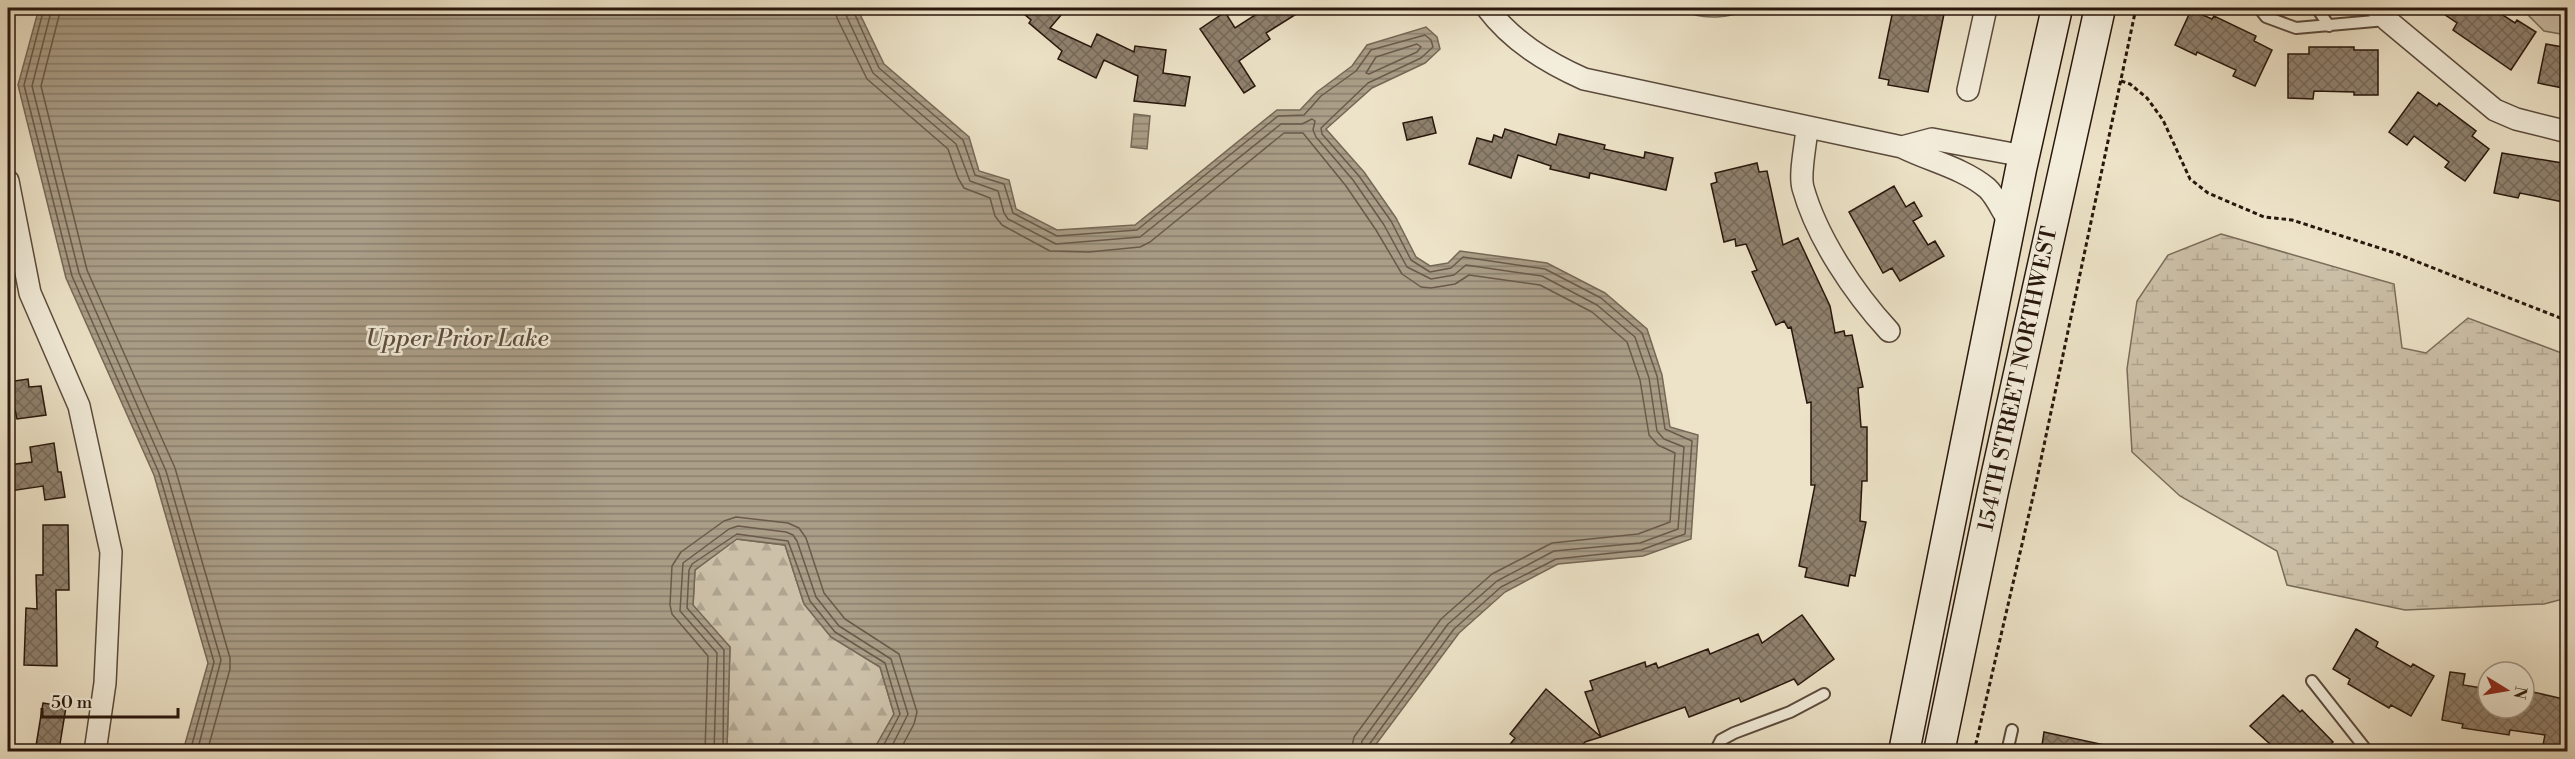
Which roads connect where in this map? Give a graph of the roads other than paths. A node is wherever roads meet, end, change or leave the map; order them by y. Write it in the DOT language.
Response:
graph roads {
  1 [pos="1487,8"];
  2 [pos="1986,8"];
  3 [pos="2057,8"];
  4 [pos="2100,8"];
  5 [pos="2259,8"];
  6 [pos="2317,8"];
  7 [pos="2382,14"];
  8 [pos="2329,26"];
  9 [pos="1968,90"];
  10 [pos="1807,128"];
  11 [pos="2568,132"];
  12 [pos="1902,147"];
  13 [pos="2024,156"];
  14 [pos="8,181"];
  15 [pos="2010,223"];
  16 [pos="1889,331"];
  17 [pos="2007,429"];
  18 [pos="2312,681"];
  19 [pos="1824,694"];
  20 [pos="2012,730"];
  21 [pos="95,752"];
  22 [pos="1715,752"];
  23 [pos="1904,752"];
  24 [pos="1939,752"];
  25 [pos="2007,752"];
  26 [pos="2368,752"];
  1 -- 10 [label="street"];
  2 -- 9 [label="street"];
  3 -- 13 [label="street, 154TH STREET NORTHWEST"];
  4 -- 17 [label="street, 154TH STREET NORTHWEST"];
  5 -- 8 [label="lane"];
  6 -- 8 [label="lane"];
  7 -- 8 [label="lane"];
  7 -- 11 [label="street"];
  10 -- 12 [label="street"];
  10 -- 16 [label="street"];
  12 -- 13 [label="street"];
  12 -- 15 [label="street"];
  13 -- 15 [label="street, 154TH STREET NORTHWEST"];
  13 -- 17 [label="street"];
  14 -- 21 [label="street"];
  15 -- 23 [label="street, 154TH STREET NORTHWEST"];
  17 -- 24 [label="street, 154TH STREET NORTHWEST"];
  18 -- 26 [label="lane"];
  19 -- 22 [label="lane"];
  20 -- 25 [label="lane"];
}
